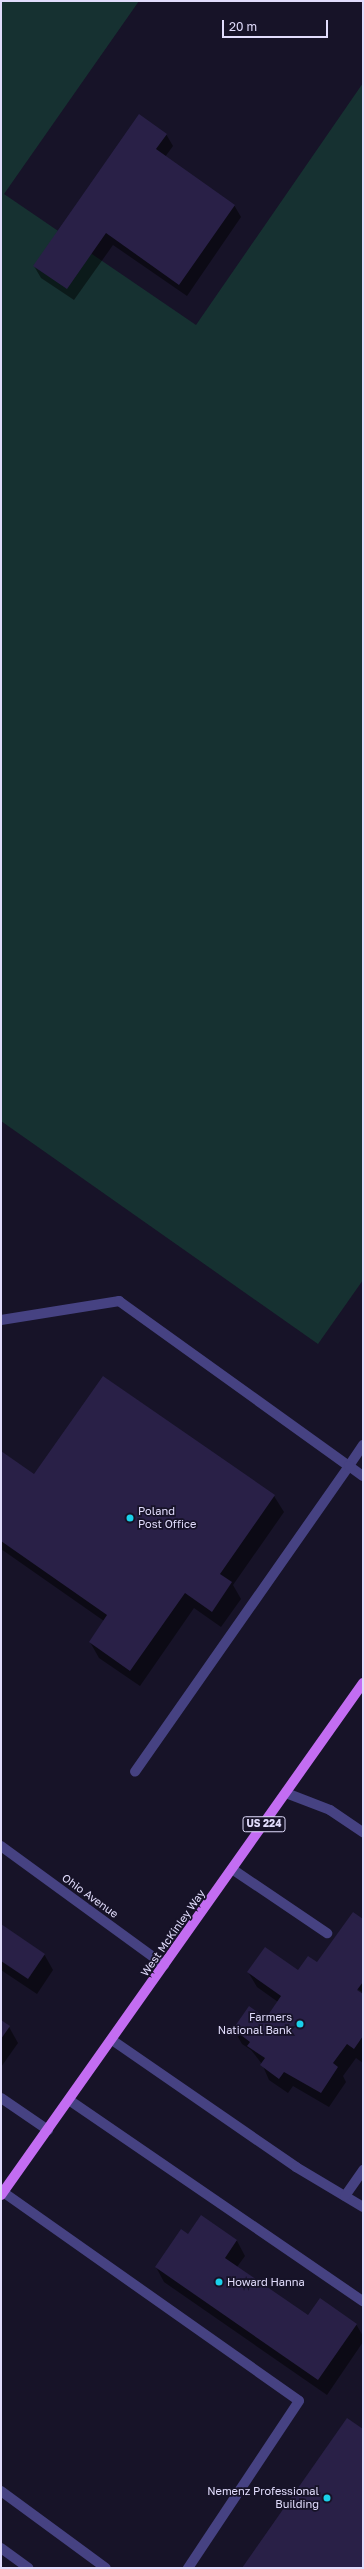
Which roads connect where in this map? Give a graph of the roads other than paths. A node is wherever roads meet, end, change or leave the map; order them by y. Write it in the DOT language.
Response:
graph roads {
  1 [pos="1,1320"];
  2 [pos="363,1445"];
  3 [pos="349,1466"];
  4 [pos="363,1476"];
  5 [pos="363,1683"];
  6 [pos="135,1772"];
  7 [pos="286,1793"];
  8 [pos="363,1832"];
  9 [pos="1,1846"];
  10 [pos="232,1869"];
  11 [pos="327,1933"];
  12 [pos="164,1965"];
  13 [pos="112,2040"];
  14 [pos="1,2098"];
  15 [pos="69,2100"];
  16 [pos="48,2130"];
  17 [pos="363,2170"];
  18 [pos="2,2194"];
  19 [pos="345,2196"];
  20 [pos="363,2207"];
  21 [pos="363,2301"];
  22 [pos="1,2491"];
  23 [pos="1,2548"];
  24 [pos="29,2568"];
  25 [pos="106,2568"];
  26 [pos="188,2568"];
  1 -- 3 [label="street"];
  2 -- 3 [label="street"];
  3 -- 4 [label="street"];
  3 -- 6 [label="street"];
  5 -- 7 [label="main road, West McKinley Way / US 224"];
  7 -- 8 [label="street"];
  7 -- 10 [label="main road, West McKinley Way / US 224"];
  9 -- 12 [label="street, Ohio Avenue"];
  10 -- 11 [label="street"];
  10 -- 12 [label="main road, West McKinley Way / US 224"];
  12 -- 13 [label="main road, West McKinley Way / US 224"];
  13 -- 15 [label="main road, West McKinley Way / US 224"];
  13 -- 19 [label="street"];
  14 -- 16 [label="street"];
  15 -- 16 [label="main road, West McKinley Way / US 224"];
  15 -- 21 [label="street"];
  16 -- 18 [label="main road, West McKinley Way / US 224"];
  17 -- 19 [label="street"];
  18 -- 26 [label="street"];
  19 -- 20 [label="street"];
  22 -- 25 [label="street"];
  23 -- 24 [label="street"];
}
